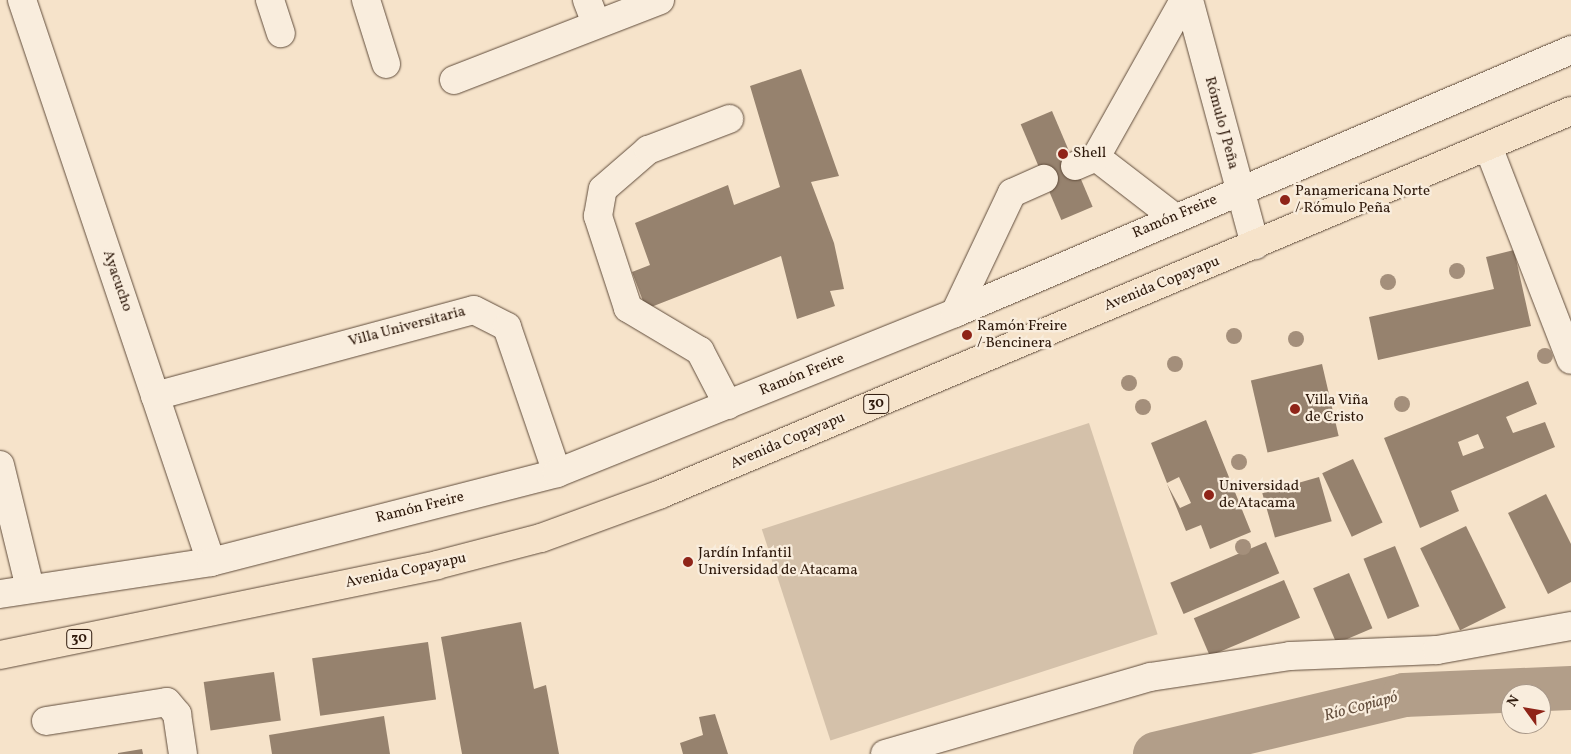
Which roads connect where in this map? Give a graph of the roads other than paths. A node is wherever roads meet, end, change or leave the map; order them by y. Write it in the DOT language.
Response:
graph roads {
  1 [pos="22,0"];
  2 [pos="270,0"];
  3 [pos="366,0"];
  4 [pos="660,0"];
  5 [pos="1184,0"];
  6 [pos="1189,0"];
  7 [pos="592,11"];
  8 [pos="281,34"];
  9 [pos="1571,50"];
  10 [pos="386,64"];
  11 [pos="454,80"];
  12 [pos="1571,111"];
  13 [pos="729,118"];
  14 [pos="1488,149"];
  15 [pos="1044,180"];
  16 [pos="1239,190"];
  17 [pos="1174,217"];
  18 [pos="1256,245"];
  19 [pos="1561,304"];
  20 [pos="955,313"];
  21 [pos="1571,360"];
  22 [pos="155,396"];
  23 [pos="728,405"];
  24 [pos="0,465"];
  25 [pos="557,473"];
  26 [pos="211,562"];
  27 [pos="30,588"];
  28 [pos="0,594"];
  29 [pos="1571,626"];
  30 [pos="0,655"];
  31 [pos="46,721"];
  32 [pos="183,754"];
  33 [pos="885,754"];
  1 -- 22 [label="street, Ayacucho"];
  2 -- 8 [label="street"];
  3 -- 10 [label="street"];
  4 -- 7 [label="street"];
  5 -- 17 [label="street"];
  6 -- 16 [label="street, Rómulo J Peña"];
  7 -- 11 [label="street"];
  9 -- 16 [label="street, Ramón Freire"];
  12 -- 14 [label="highway, Avenida Copayapu / 30"];
  13 -- 23 [label="street"];
  14 -- 18 [label="highway, Avenida Copayapu / 30"];
  14 -- 19 [label="street"];
  15 -- 20 [label="street"];
  16 -- 17 [label="street, Ramón Freire"];
  16 -- 18 [label="street, Rómulo J Peña"];
  17 -- 20 [label="street, Ramón Freire"];
  18 -- 30 [label="highway, Avenida Copayapu / 30"];
  19 -- 21 [label="street"];
  20 -- 23 [label="street, Ramón Freire"];
  22 -- 25 [label="street, Villa Universitaria"];
  22 -- 26 [label="street, Ayacucho"];
  23 -- 25 [label="street, Ramón Freire"];
  24 -- 27 [label="street"];
  25 -- 26 [label="street, Ramón Freire"];
  26 -- 27 [label="street, Ramón Freire"];
  27 -- 28 [label="street, Ramón Freire"];
  29 -- 33 [label="street"];
  31 -- 32 [label="street"];
}
